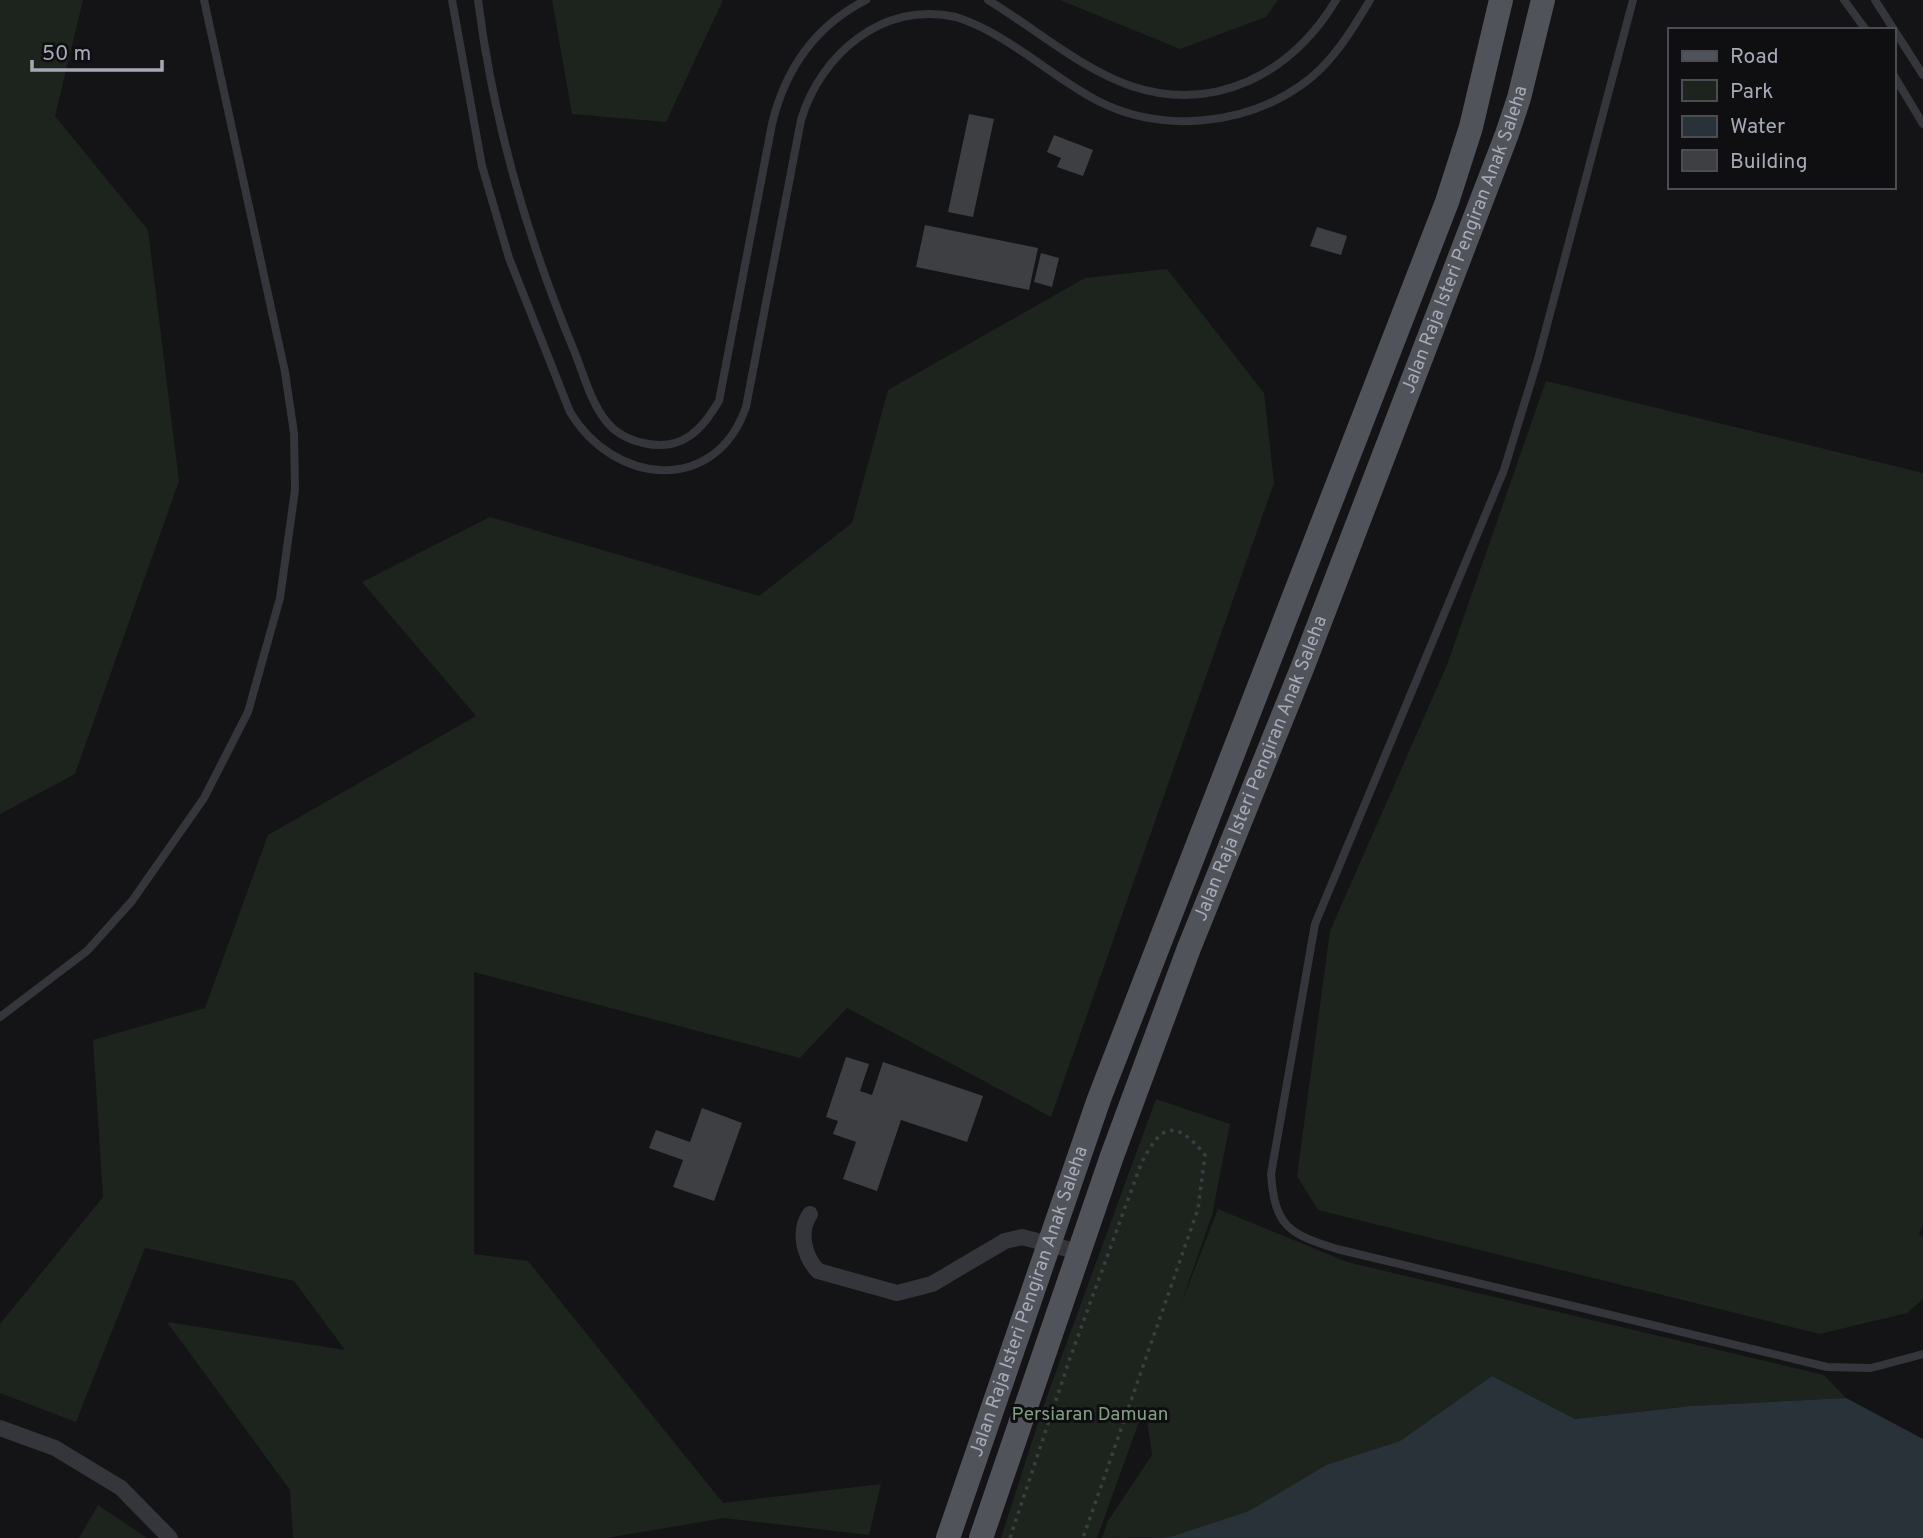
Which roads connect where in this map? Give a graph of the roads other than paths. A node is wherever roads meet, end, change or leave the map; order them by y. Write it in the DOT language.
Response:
graph roads {
  1 [pos="204,0"];
  2 [pos="452,0"];
  3 [pos="478,0"];
  4 [pos="866,0"];
  5 [pos="988,0"];
  6 [pos="1336,0"];
  7 [pos="1370,0"];
  8 [pos="1501,0"];
  9 [pos="1543,0"];
  10 [pos="1633,0"];
  11 [pos="1844,0"];
  12 [pos="1875,0"];
  13 [pos="1865,28"];
  14 [pos="1893,28"];
  15 [pos="1895,31"];
  16 [pos="1923,75"];
  17 [pos="1895,77"];
  18 [pos="1923,124"];
  19 [pos="0,1017"];
  20 [pos="810,1214"];
  21 [pos="1047,1244"];
  22 [pos="1079,1252"];
  23 [pos="1923,1354"];
  24 [pos="0,1428"];
  25 [pos="170,1538"];
  26 [pos="948,1538"];
  27 [pos="981,1538"];
  1 -- 19 [label="lane"];
  2 -- 7 [label="lane"];
  3 -- 4 [label="lane"];
  5 -- 6 [label="lane"];
  8 -- 21 [label="main road, Jalan Raja Isteri Pengiran Anak Saleha"];
  9 -- 22 [label="main road, Jalan Raja Isteri Pengiran Anak Saleha"];
  10 -- 23 [label="lane"];
  11 -- 13 [label="lane"];
  12 -- 14 [label="lane"];
  15 -- 16 [label="lane"];
  17 -- 18 [label="lane"];
  20 -- 21 [label="street"];
  21 -- 22 [label="street"];
  21 -- 26 [label="main road, Jalan Raja Isteri Pengiran Anak Saleha"];
  22 -- 27 [label="main road, Jalan Raja Isteri Pengiran Anak Saleha"];
  24 -- 25 [label="street"];
}
